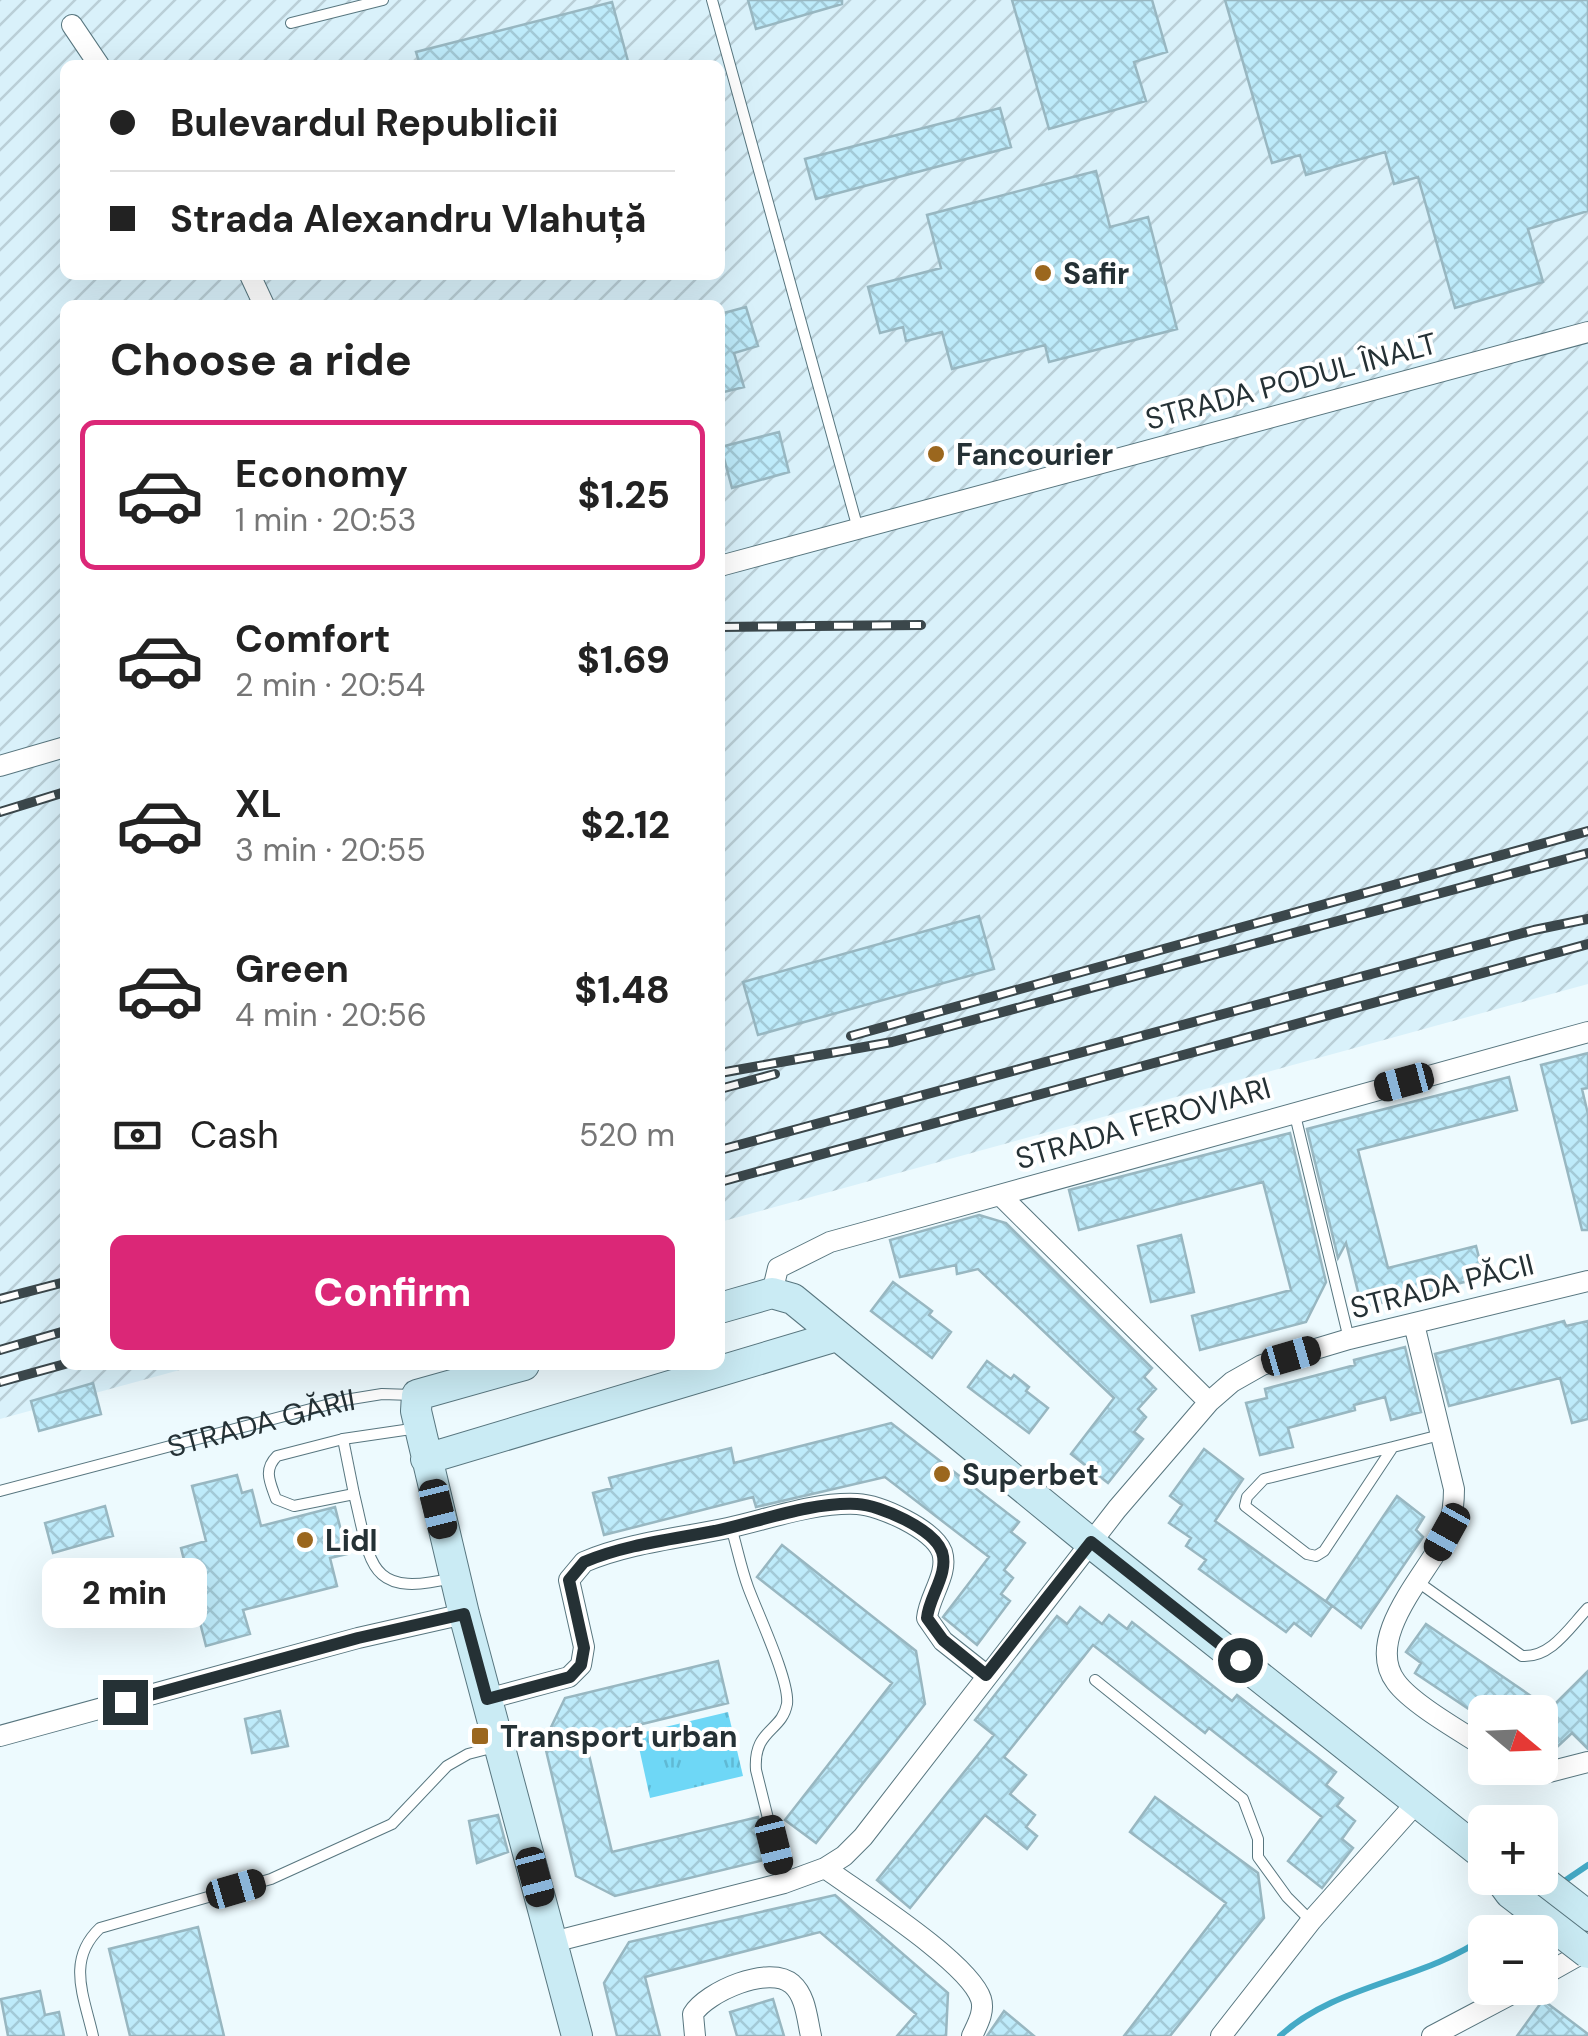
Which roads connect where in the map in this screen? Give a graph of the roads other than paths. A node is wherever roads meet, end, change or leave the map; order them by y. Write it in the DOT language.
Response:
graph roads {
  1 [pos="382,0"];
  2 [pos="712,0"];
  3 [pos="291,23"];
  4 [pos="72,25"];
  5 [pos="96,60"];
  6 [pos="1588,332"];
  7 [pos="858,529"];
  8 [pos="725,565"];
  9 [pos="60,748"];
  10 [pos="0,766"];
  11 [pos="1588,1032"];
  12 [pos="1294,1111"];
  13 [pos="1000,1194"];
  14 [pos="1588,1281"];
  15 [pos="772,1292"];
  16 [pos="725,1306"];
  17 [pos="1414,1324"];
  18 [pos="837,1336"];
  19 [pos="1349,1339"];
  20 [pos="506,1370"];
  21 [pos="723,1370"];
  22 [pos="725,1370"];
  23 [pos="416,1395"];
  24 [pos="1209,1402"];
  25 [pos="419,1428"];
  26 [pos="1441,1434"];
  27 [pos="343,1439"];
  28 [pos="1393,1447"];
  29 [pos="426,1459"];
  30 [pos="0,1490"];
  31 [pos="354,1494"];
  32 [pos="731,1527"];
  33 [pos="1091,1542"];
  34 [pos="454,1577"];
  35 [pos="1418,1582"];
  36 [pos="1588,1608"];
  37 [pos="464,1614"];
  38 [pos="986,1675"];
  39 [pos="1095,1680"];
  40 [pos="487,1699"];
  41 [pos="1468,1735"];
  42 [pos="0,1736"];
  43 [pos="499,1746"];
  44 [pos="1588,1762"];
  45 [pos="1558,1770"];
  46 [pos="1418,1800"];
  47 [pos="1468,1843"];
  48 [pos="824,1868"];
  49 [pos="784,1883"];
  50 [pos="1558,1893"];
  51 [pos="1512,1895"];
  52 [pos="1588,1916"];
  53 [pos="1311,1921"];
  54 [pos="553,1942"];
  55 [pos="1582,1954"];
  56 [pos="1558,1967"];
  57 [pos="1494,2005"];
  58 [pos="1445,2033"];
  59 [pos="93,2036"];
  60 [pos="577,2036"];
  61 [pos="695,2036"];
  62 [pos="812,2036"];
  63 [pos="972,2036"];
  64 [pos="1221,2036"];
  1 -- 3 [label="lane"];
  2 -- 7 [label="lane"];
  4 -- 5 [label="street"];
  6 -- 7 [label="street, STRADA PODUL ÎNALT"];
  7 -- 8 [label="street, STRADA PODUL ÎNALT"];
  9 -- 10 [label="street"];
  11 -- 12 [label="street, STRADA FEROVIARI"];
  12 -- 13 [label="street, STRADA FEROVIARI"];
  12 -- 19 [label="lane"];
  13 -- 15 [label="street"];
  13 -- 24 [label="street, STRADA FEROVIARI"];
  14 -- 17 [label="street, STRADA PĂCII"];
  15 -- 16 [label="street"];
  15 -- 18 [label="street"];
  17 -- 19 [label="street, STRADA PĂCII"];
  17 -- 26 [label="street"];
  18 -- 22 [label="street"];
  18 -- 33 [label="street"];
  19 -- 24 [label="street, STRADA PĂCII"];
  20 -- 23 [label="street, STRADA GĂRII"];
  21 -- 29 [label="street"];
  23 -- 25 [label="street"];
  23 -- 30 [label="lane, STRADA GĂRII"];
  24 -- 33 [label="street, STRADA PĂCII"];
  25 -- 27 [label="lane"];
  25 -- 29 [label="street"];
  26 -- 28 [label="lane"];
  26 -- 35 [label="street"];
  27 -- 31 [label="lane"];
  27 -- 31 [label="lane"];
  28 -- 28 [label="lane"];
  29 -- 34 [label="street"];
  31 -- 34 [label="lane"];
  32 -- 38 [label="street"];
  32 -- 40 [label="street"];
  32 -- 49 [label="lane"];
  33 -- 38 [label="street, STRADA PĂCII"];
  33 -- 46 [label="street"];
  34 -- 37 [label="street"];
  35 -- 36 [label="lane"];
  35 -- 41 [label="street"];
  37 -- 40 [label="street"];
  37 -- 42 [label="street"];
  38 -- 48 [label="street, STRADA PĂCII"];
  39 -- 53 [label="lane"];
  40 -- 43 [label="street"];
  43 -- 54 [label="street"];
  43 -- 59 [label="lane"];
  44 -- 45 [label="street"];
  46 -- 47 [label="street"];
  46 -- 53 [label="street"];
  48 -- 49 [label="street, STRADA PĂCII"];
  48 -- 63 [label="street"];
  49 -- 54 [label="street, STRADA PĂCII"];
  50 -- 52 [label="street"];
  51 -- 55 [label="street, bridge"];
  53 -- 64 [label="street"];
  54 -- 60 [label="street"];
  55 -- 56 [label="street"];
  57 -- 58 [label="street"];
  61 -- 62 [label="street"];
}
